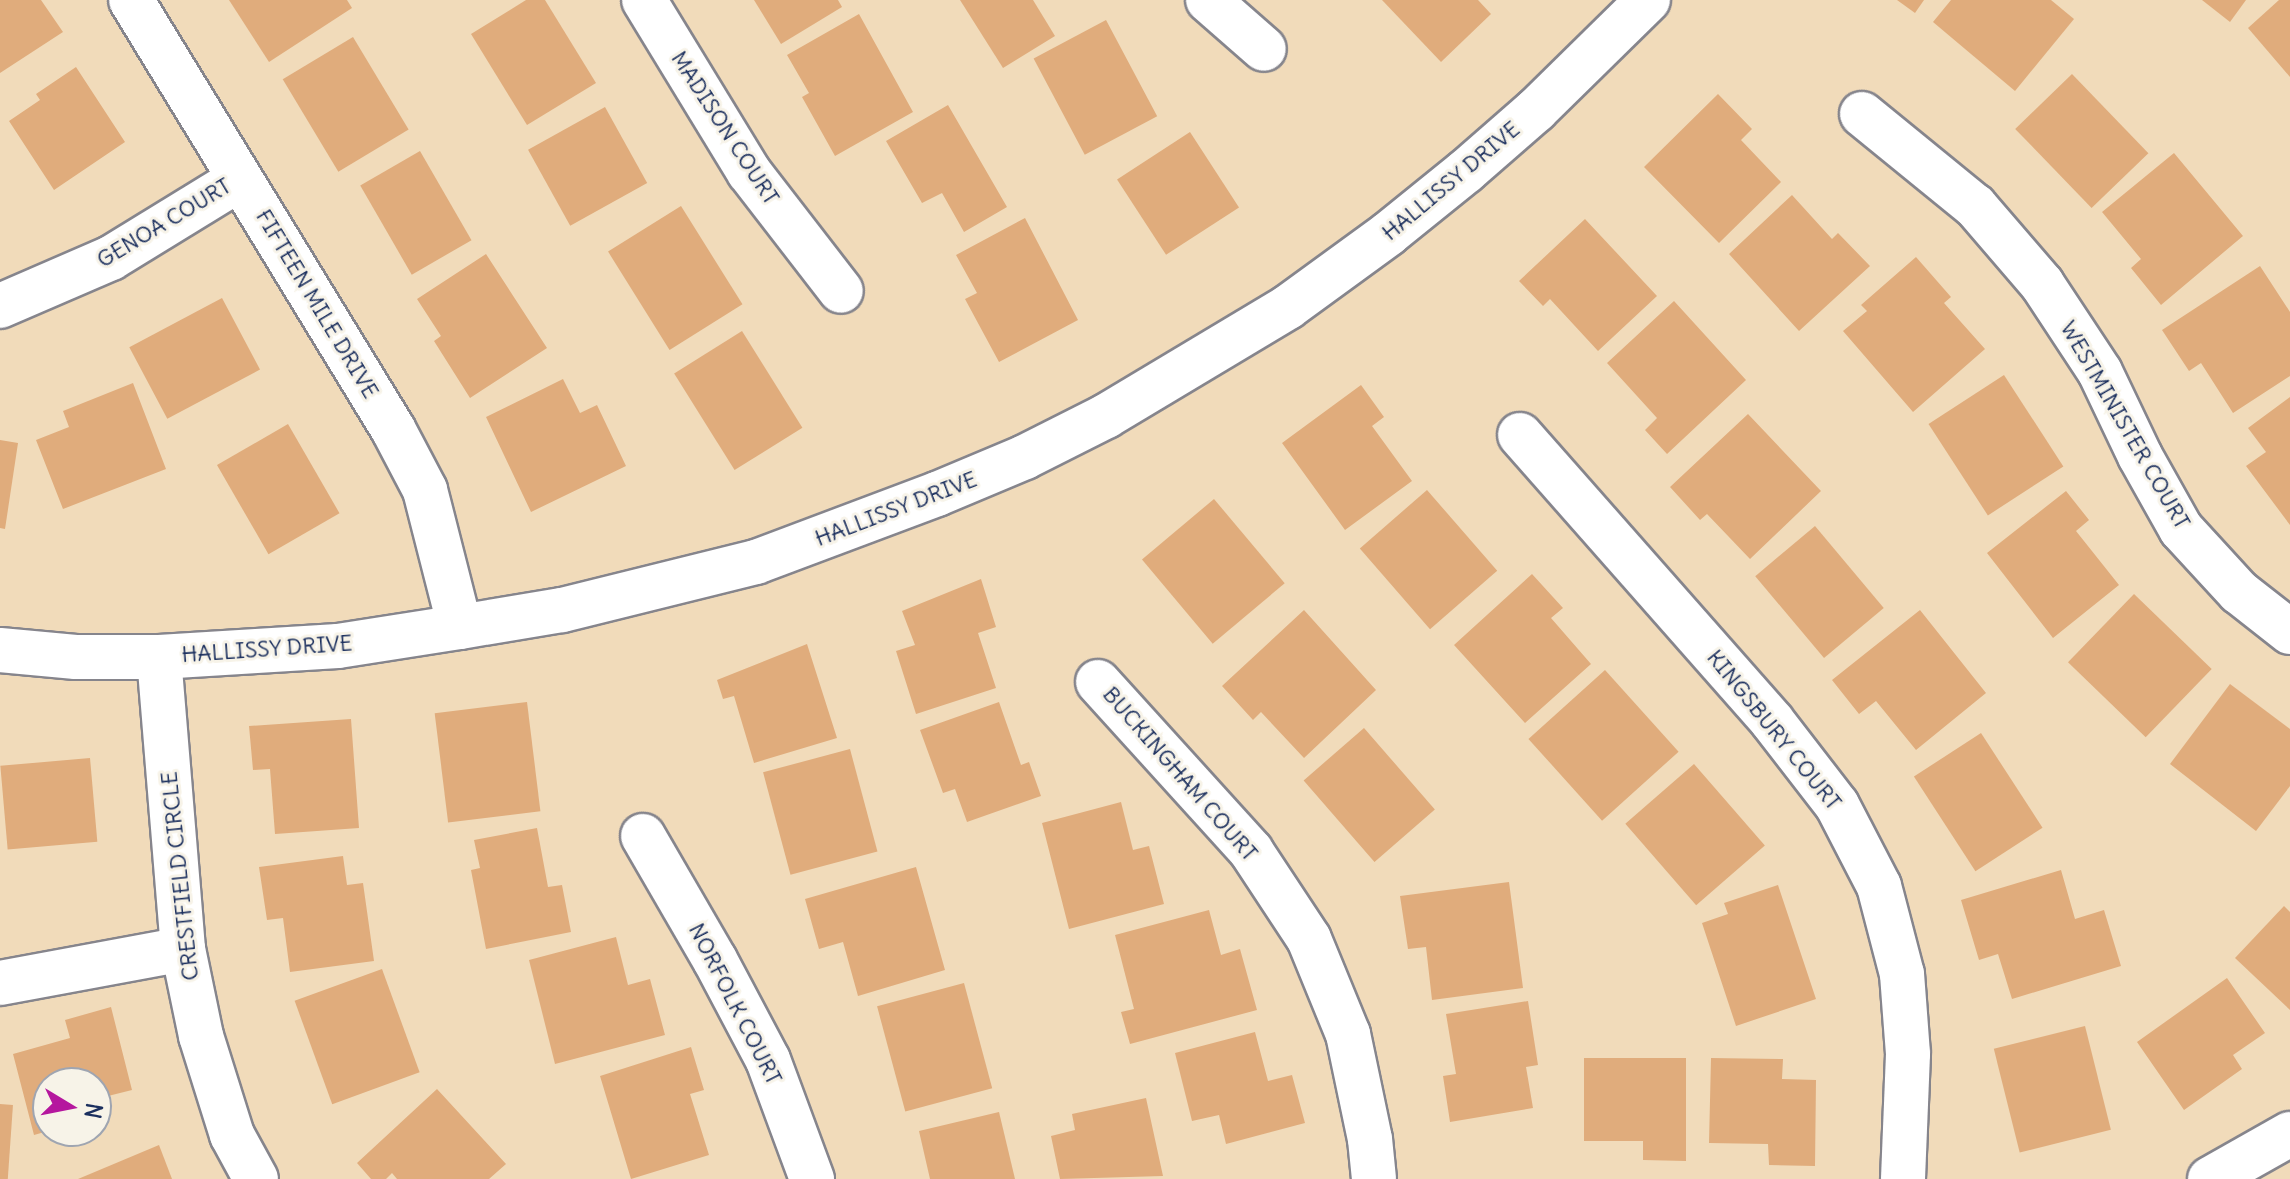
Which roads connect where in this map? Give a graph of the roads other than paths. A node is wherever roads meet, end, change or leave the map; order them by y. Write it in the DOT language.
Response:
graph roads {
  1 [pos="131,0"];
  2 [pos="644,0"];
  3 [pos="1208,0"];
  4 [pos="1648,0"];
  5 [pos="1264,49"];
  6 [pos="1862,114"];
  7 [pos="240,179"];
  8 [pos="841,291"];
  9 [pos="0,306"];
  10 [pos="1520,435"];
  11 [pos="460,627"];
  12 [pos="2290,632"];
  13 [pos="0,650"];
  14 [pos="159,657"];
  15 [pos="1098,682"];
  16 [pos="643,836"];
  17 [pos="183,949"];
  18 [pos="0,983"];
  19 [pos="2290,1134"];
  20 [pos="256,1179"];
  21 [pos="812,1179"];
  22 [pos="1374,1179"];
  23 [pos="1903,1179"];
  24 [pos="2210,1179"];
  1 -- 7 [label="street, FIFTEEN MILE DRIVE"];
  2 -- 8 [label="street, MADISON COURT"];
  3 -- 5 [label="street"];
  4 -- 11 [label="street, HALLISSY DRIVE"];
  6 -- 12 [label="street, WESTMINISTER COURT"];
  7 -- 9 [label="street, GENOA COURT"];
  7 -- 11 [label="street, FIFTEEN MILE DRIVE"];
  10 -- 23 [label="street, KINGSBURY COURT"];
  11 -- 14 [label="street, HALLISSY DRIVE"];
  13 -- 14 [label="street, HALLISSY DRIVE"];
  14 -- 17 [label="street, CRESTFIELD CIRCLE"];
  15 -- 22 [label="street, BUCKINGHAM COURT"];
  16 -- 21 [label="street, NORFOLK COURT"];
  17 -- 18 [label="street"];
  17 -- 20 [label="street, CRESTFIELD CIRCLE"];
  19 -- 24 [label="street"];
}
